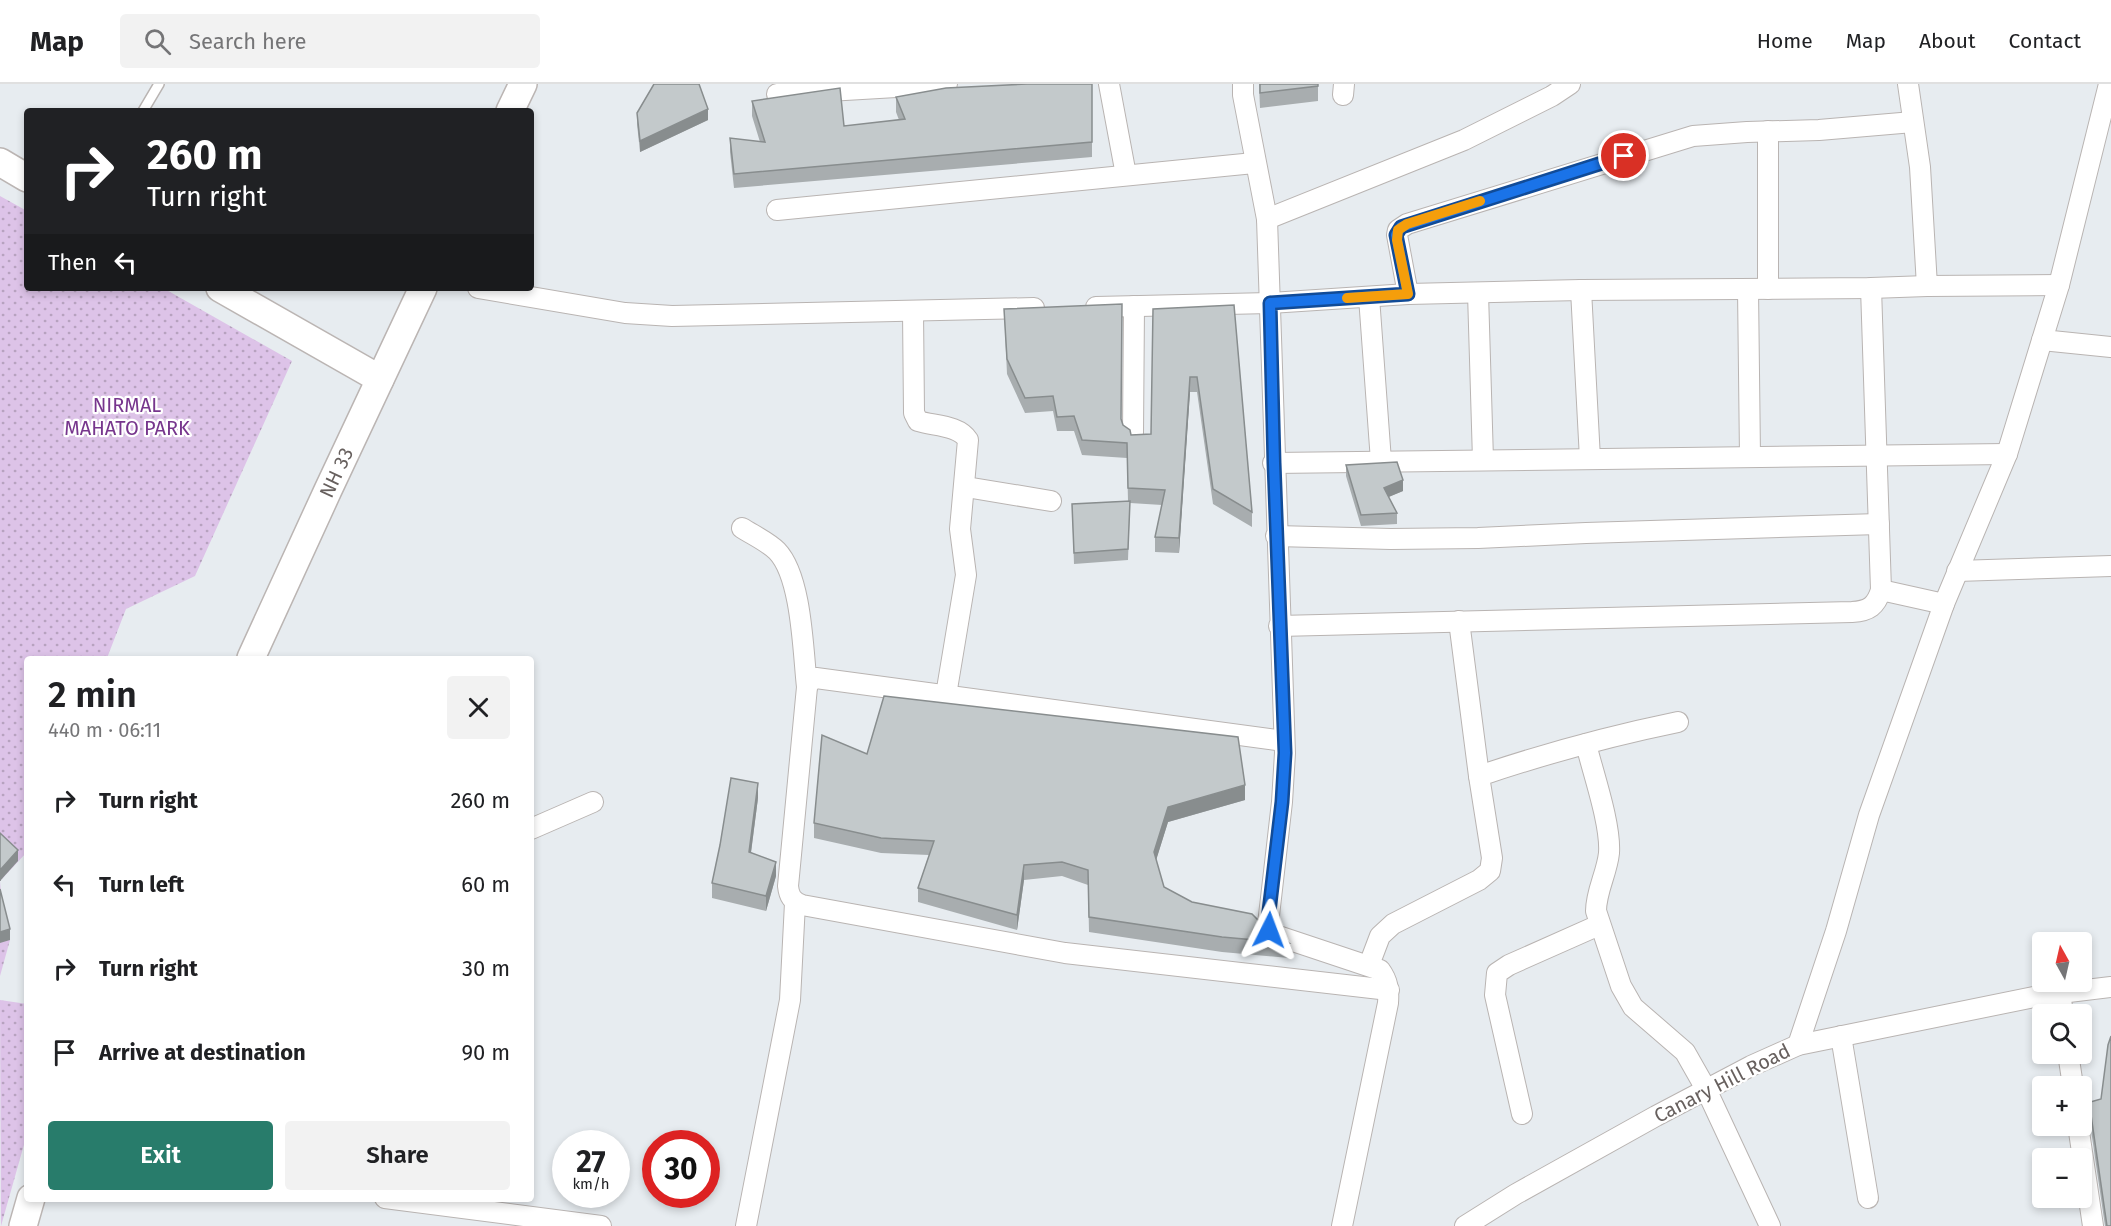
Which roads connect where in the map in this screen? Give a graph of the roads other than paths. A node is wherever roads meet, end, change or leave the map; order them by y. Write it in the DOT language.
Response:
graph roads {
  1 [pos="159,84"];
  2 [pos="523,84"];
  3 [pos="947,84"];
  4 [pos="1109,84"];
  5 [pos="1243,84"];
  6 [pos="1570,84"];
  7 [pos="1908,84"];
  8 [pos="2109,84"];
  9 [pos="777,94"];
  10 [pos="145,108"];
  11 [pos="511,108"];
  12 [pos="1913,122"];
  13 [pos="1768,131"];
  14 [pos="2103,141"];
  15 [pos="0,162"];
  16 [pos="1254,163"];
  17 [pos="1126,175"];
  18 [pos="24,176"];
  19 [pos="777,210"];
  20 [pos="1266,219"];
  21 [pos="2059,285"];
  22 [pos="1927,286"];
  23 [pos="1871,288"];
  24 [pos="1748,289"];
  25 [pos="1768,289"];
  26 [pos="1581,290"];
  27 [pos="225,291"];
  28 [pos="422,291"];
  29 [pos="495,291"];
  30 [pos="1478,293"];
  31 [pos="1408,294"];
  32 [pos="1369,297"];
  33 [pos="1270,303"];
  34 [pos="1134,306"];
  35 [pos="1076,307"];
  36 [pos="1053,308"];
  37 [pos="913,311"];
  38 [pos="2042,340"];
  39 [pos="2111,347"];
  40 [pos="380,379"];
  41 [pos="1133,433"];
  42 [pos="2007,454"];
  43 [pos="1877,455"];
  44 [pos="1750,457"];
  45 [pos="1590,459"];
  46 [pos="1483,460"];
  47 [pos="1381,461"];
  48 [pos="1274,463"];
  49 [pos="966,487"];
  50 [pos="1051,501"];
  51 [pos="1879,524"];
  52 [pos="742,528"];
  53 [pos="1276,536"];
  54 [pos="2111,566"];
  55 [pos="1957,571"];
  56 [pos="1881,590"];
  57 [pos="1944,604"];
  58 [pos="1459,621"];
  59 [pos="1279,626"];
  60 [pos="252,656"];
  61 [pos="807,687"];
  62 [pos="946,695"];
  63 [pos="1678,722"];
  64 [pos="1284,741"];
  65 [pos="1586,744"];
  66 [pos="1479,776"];
  67 [pos="593,802"];
  68 [pos="534,828"];
  69 [pos="795,903"];
  70 [pos="1599,925"];
  71 [pos="1369,965"];
  72 [pos="2111,987"];
  73 [pos="2092,989"];
  74 [pos="1389,990"];
  75 [pos="2060,992"];
  76 [pos="2062,1004"];
  77 [pos="1841,1036"];
  78 [pos="1798,1045"];
  79 [pos="1706,1089"];
  80 [pos="1522,1114"];
  81 [pos="2080,1136"];
  82 [pos="1868,1198"];
  83 [pos="31,1202"];
  84 [pos="416,1202"];
  85 [pos="23,1226"];
  86 [pos="600,1226"];
  87 [pos="746,1226"];
  88 [pos="1342,1226"];
  89 [pos="1465,1226"];
  90 [pos="1770,1226"];
  91 [pos="2092,1226"];
  1 -- 10 [label="lane"];
  2 -- 11 [label="main road"];
  3 -- 9 [label="street"];
  4 -- 17 [label="street"];
  5 -- 16 [label="street"];
  6 -- 20 [label="street"];
  7 -- 12 [label="street"];
  8 -- 14 [label="street"];
  12 -- 13 [label="street"];
  12 -- 22 [label="street"];
  13 -- 25 [label="street"];
  13 -- 31 [label="street"];
  14 -- 21 [label="street"];
  15 -- 18 [label="main road"];
  16 -- 17 [label="street"];
  16 -- 20 [label="street"];
  17 -- 19 [label="street"];
  20 -- 33 [label="street"];
  21 -- 22 [label="street"];
  21 -- 38 [label="street"];
  22 -- 23 [label="street"];
  23 -- 25 [label="street"];
  23 -- 43 [label="street"];
  24 -- 25 [label="street"];
  24 -- 26 [label="street"];
  24 -- 44 [label="street"];
  26 -- 30 [label="street"];
  26 -- 45 [label="street"];
  27 -- 40 [label="main road"];
  28 -- 40 [label="main road, NH 33"];
  29 -- 37 [label="street"];
  30 -- 31 [label="street"];
  30 -- 46 [label="street"];
  31 -- 32 [label="street"];
  32 -- 33 [label="street"];
  32 -- 47 [label="street"];
  33 -- 34 [label="street"];
  33 -- 48 [label="street"];
  34 -- 35 [label="street"];
  34 -- 41 [label="street"];
  36 -- 37 [label="street"];
  37 -- 49 [label="street"];
  38 -- 39 [label="street"];
  38 -- 42 [label="street"];
  40 -- 60 [label="main road, NH 33"];
  42 -- 43 [label="street"];
  42 -- 55 [label="street"];
  43 -- 44 [label="street"];
  43 -- 51 [label="street"];
  44 -- 45 [label="street"];
  45 -- 46 [label="street"];
  46 -- 47 [label="street"];
  47 -- 48 [label="street"];
  48 -- 53 [label="street"];
  49 -- 50 [label="street"];
  49 -- 62 [label="street"];
  51 -- 53 [label="street"];
  51 -- 56 [label="street"];
  52 -- 61 [label="street"];
  53 -- 59 [label="street"];
  54 -- 55 [label="street"];
  55 -- 57 [label="street"];
  56 -- 57 [label="street"];
  56 -- 58 [label="street"];
  57 -- 78 [label="street"];
  58 -- 59 [label="street"];
  58 -- 66 [label="street"];
  59 -- 64 [label="street"];
  61 -- 62 [label="street"];
  61 -- 69 [label="street"];
  62 -- 64 [label="street"];
  63 -- 65 [label="street"];
  64 -- 71 [label="street"];
  65 -- 66 [label="street"];
  65 -- 70 [label="street"];
  66 -- 71 [label="street"];
  67 -- 68 [label="street"];
  69 -- 74 [label="street"];
  69 -- 87 [label="street"];
  70 -- 79 [label="street"];
  70 -- 80 [label="street"];
  71 -- 74 [label="street"];
  72 -- 73 [label="street, Canary Hill Road"];
  74 -- 88 [label="street"];
  75 -- 76 [label="street"];
  75 -- 77 [label="street, Canary Hill Road"];
  77 -- 78 [label="street, Canary Hill Road"];
  77 -- 82 [label="street"];
  78 -- 79 [label="street, Canary Hill Road"];
  79 -- 89 [label="street, Canary Hill Road"];
  79 -- 90 [label="street"];
  81 -- 91 [label="street"];
  83 -- 85 [label="main road"];
  84 -- 86 [label="street"];
}
